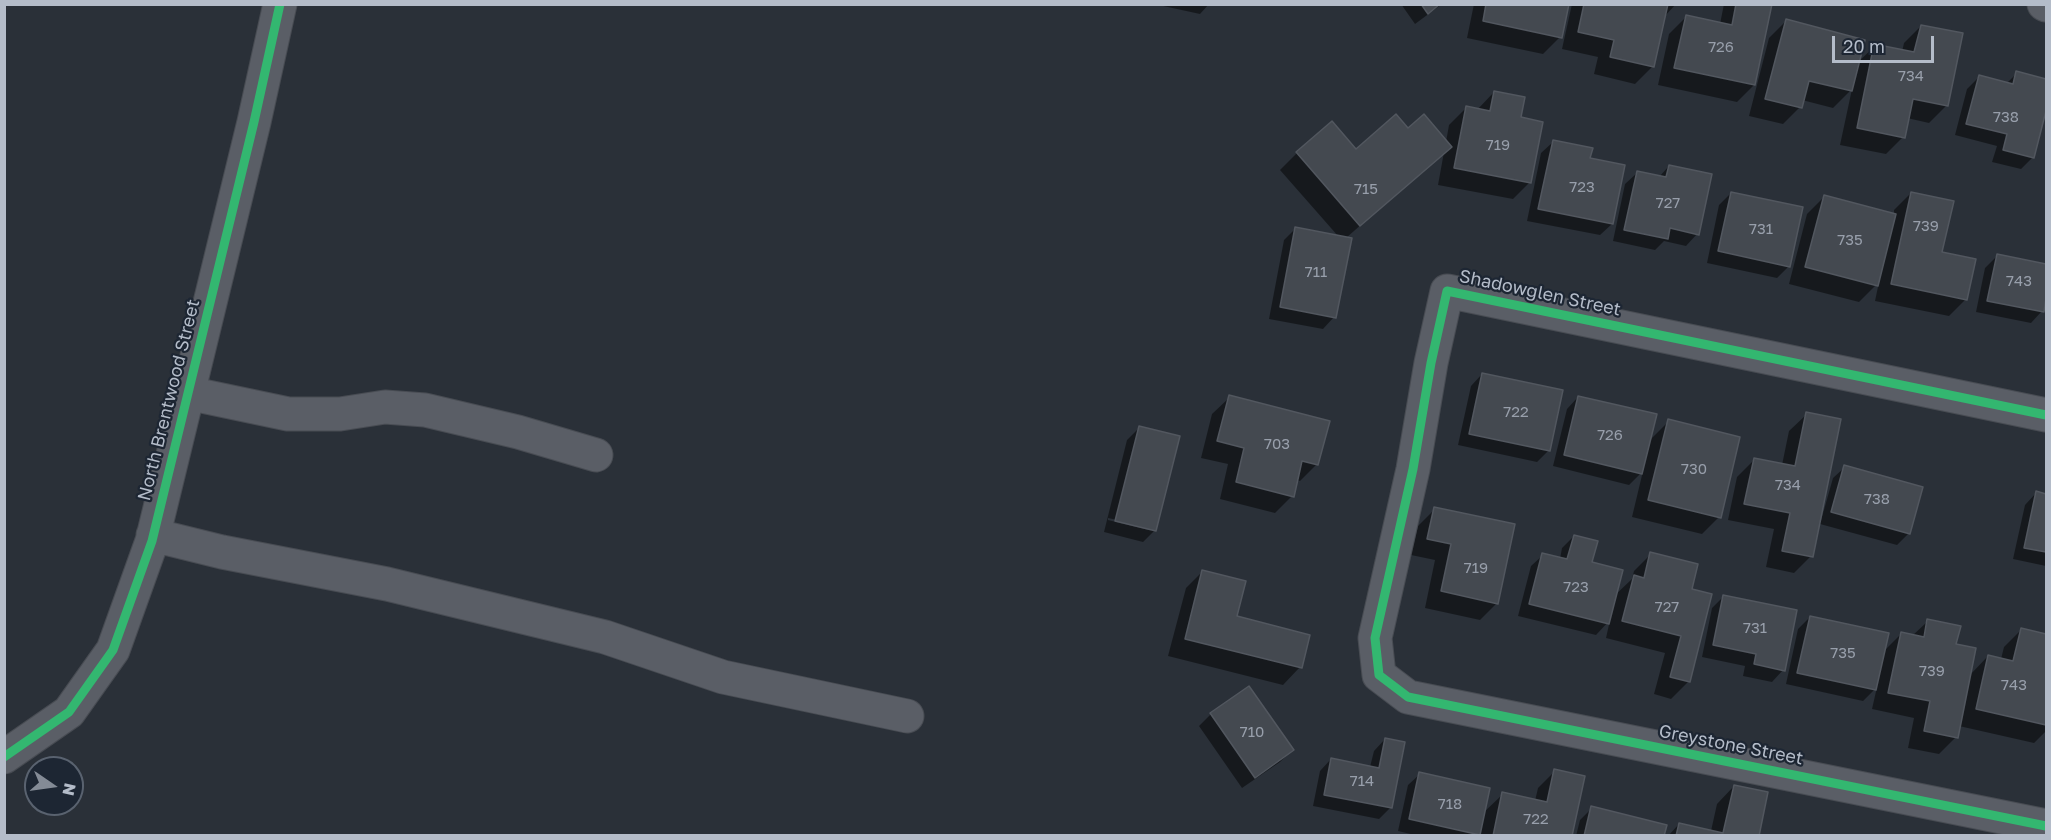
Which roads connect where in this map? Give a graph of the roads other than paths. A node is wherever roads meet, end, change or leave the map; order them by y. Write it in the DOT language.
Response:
graph roads {
  1 [pos="280,4"];
  2 [pos="188,393"];
  3 [pos="2046,415"];
  4 [pos="596,455"];
  5 [pos="153,534"];
  6 [pos="1408,698"];
  7 [pos="908,716"];
  8 [pos="4,757"];
  9 [pos="2046,826"];
  1 -- 2 [label="street, North Brentwood Street"];
  2 -- 4 [label="street"];
  2 -- 5 [label="street, North Brentwood Street"];
  3 -- 6 [label="street, Shadowglen Street"];
  5 -- 7 [label="street"];
  5 -- 8 [label="street, North Brentwood Street"];
  6 -- 9 [label="street, Greystone Street"];
}
